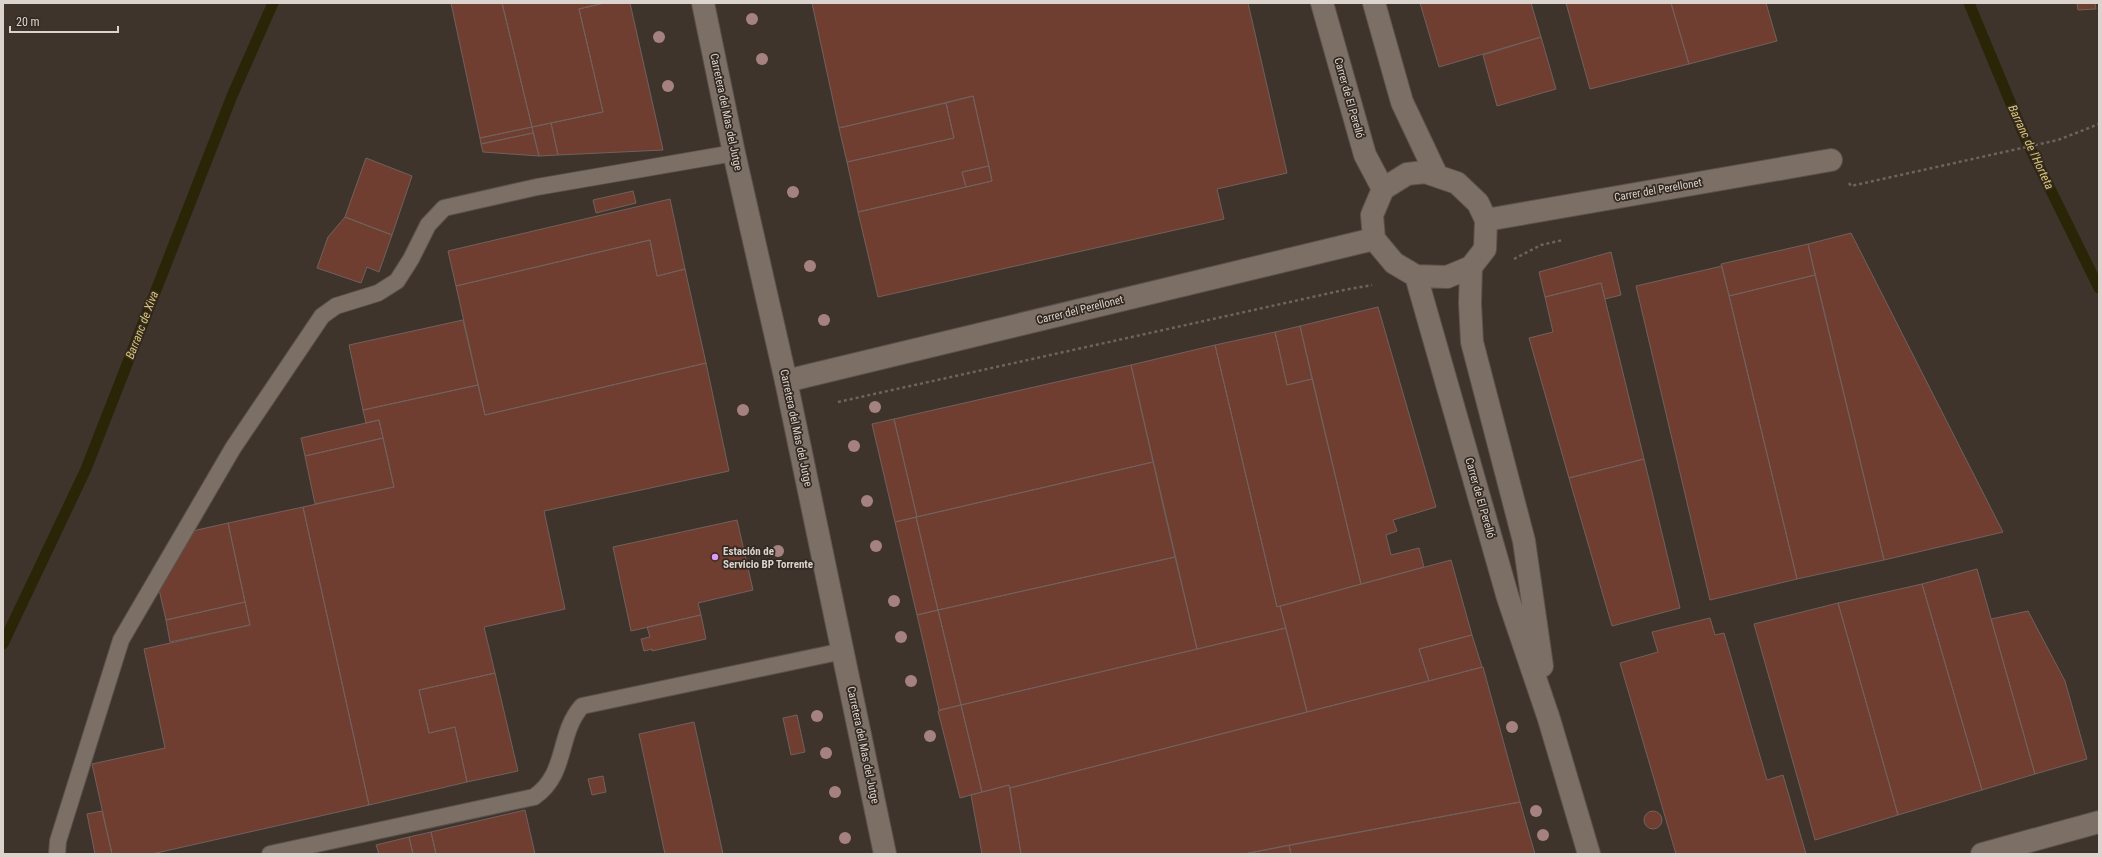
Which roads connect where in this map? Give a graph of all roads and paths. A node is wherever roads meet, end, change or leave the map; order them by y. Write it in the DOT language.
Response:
graph roads {
  1 [pos="703,3"];
  2 [pos="1322,3"];
  3 [pos="1374,3"];
  4 [pos="2099,124"];
  5 [pos="734,153"];
  6 [pos="1831,160"];
  7 [pos="1437,176"];
  8 [pos="1851,186"];
  9 [pos="1383,189"];
  10 [pos="1486,220"];
  11 [pos="1374,239"];
  12 [pos="1564,239"];
  13 [pos="1510,261"];
  14 [pos="1471,267"];
  15 [pos="1416,276"];
  16 [pos="1376,286"];
  17 [pos="786,381"];
  18 [pos="792,411"];
  19 [pos="843,651"];
  20 [pos="1549,719"];
  21 [pos="2099,822"];
  22 [pos="57,854"];
  23 [pos="270,854"];
  24 [pos="886,854"];
  25 [pos="1589,854"];
  26 [pos="1982,854"];
  1 -- 5 [label="street, Carretera del Mas del Jutge"];
  2 -- 9 [label="street, Carrer de El Perelló"];
  3 -- 7 [label="street"];
  4 -- 8 [label="path"];
  5 -- 17 [label="street, Carretera del Mas del Jutge"];
  5 -- 22 [label="lane"];
  6 -- 10 [label="street, Carrer del Perellonet"];
  7 -- 9 [label="street"];
  7 -- 10 [label="street"];
  9 -- 11 [label="street"];
  10 -- 14 [label="street"];
  11 -- 15 [label="street"];
  11 -- 17 [label="street, Carrer del Perellonet"];
  12 -- 13 [label="path"];
  14 -- 15 [label="street"];
  14 -- 20 [label="street, Carrer de El Perelló"];
  15 -- 20 [label="street, Carrer de El Perelló"];
  16 -- 18 [label="path"];
  17 -- 18 [label="street, Carretera del Mas del Jutge"];
  18 -- 19 [label="street, Carretera del Mas del Jutge"];
  19 -- 23 [label="lane"];
  19 -- 24 [label="street, Carretera del Mas del Jutge"];
  20 -- 25 [label="street, Carrer de El Perelló"];
  21 -- 26 [label="street"];
}
